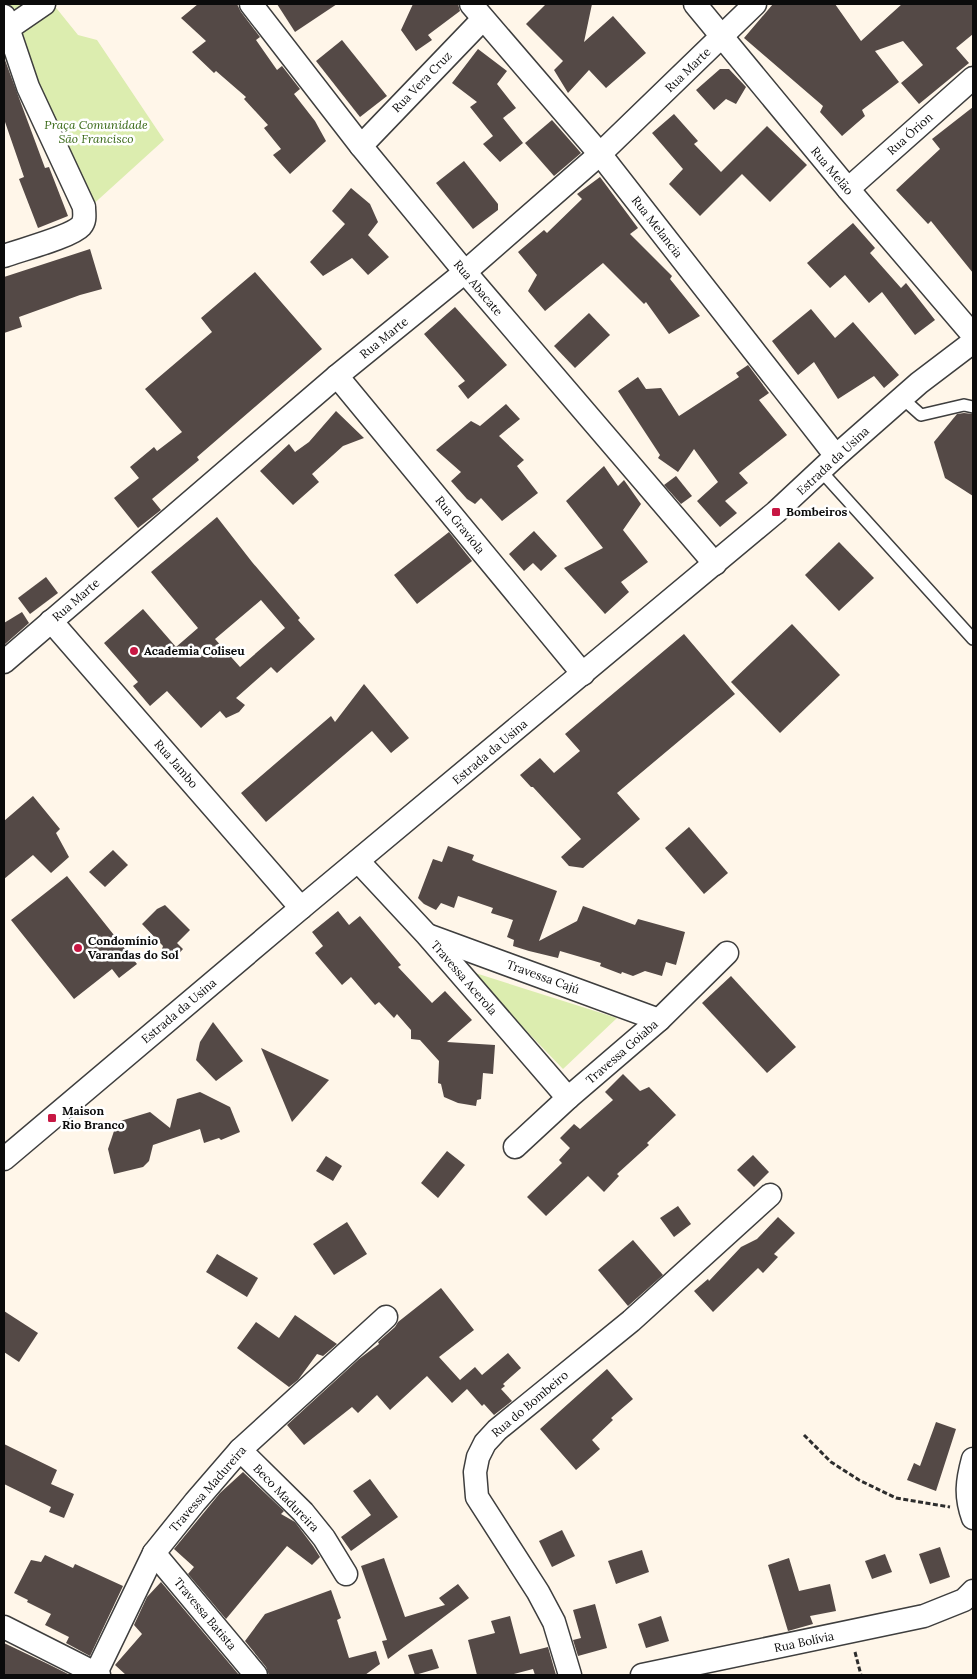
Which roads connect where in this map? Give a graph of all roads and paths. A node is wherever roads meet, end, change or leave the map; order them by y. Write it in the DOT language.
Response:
graph roads {
  1 [pos="44,4"];
  2 [pos="251,4"];
  3 [pos="696,4"];
  4 [pos="755,4"];
  5 [pos="477,11"];
  6 [pos="6,22"];
  7 [pos="722,37"];
  8 [pos="12,71"];
  9 [pos="973,78"];
  10 [pos="361,146"];
  11 [pos="600,154"];
  12 [pos="848,189"];
  13 [pos="4,256"];
  14 [pos="465,272"];
  15 [pos="973,335"];
  16 [pos="973,342"];
  17 [pos="337,376"];
  18 [pos="902,398"];
  19 [pos="973,407"];
  20 [pos="829,464"];
  21 [pos="714,564"];
  22 [pos="51,621"];
  23 [pos="973,639"];
  24 [pos="4,662"];
  25 [pos="583,674"];
  26 [pos="358,861"];
  27 [pos="301,908"];
  28 [pos="427,935"];
  29 [pos="727,953"];
  30 [pos="659,1020"];
  31 [pos="568,1098"];
  32 [pos="515,1148"];
  33 [pos="4,1159"];
  34 [pos="770,1195"];
  35 [pos="386,1317"];
  36 [pos="804,1435"];
  37 [pos="240,1450"];
  38 [pos="973,1459"];
  39 [pos="972,1514"];
  40 [pos="154,1553"];
  41 [pos="346,1574"];
  42 [pos="968,1595"];
  43 [pos="4,1627"];
  44 [pos="851,1632"];
  45 [pos="98,1674"];
  46 [pos="256,1675"];
  47 [pos="570,1675"];
  48 [pos="642,1675"];
  49 [pos="861,1675"];
  1 -- 6 [label="street"];
  2 -- 10 [label="street, Rua Abacate"];
  3 -- 7 [label="street, Rua Melão"];
  4 -- 7 [label="street, Rua Marte"];
  5 -- 10 [label="street, Rua Vera Cruz"];
  5 -- 11 [label="street, Rua Melancia"];
  6 -- 8 [label="street"];
  7 -- 11 [label="street, Rua Marte"];
  7 -- 12 [label="street, Rua Melão"];
  8 -- 13 [label="street"];
  9 -- 12 [label="street, Rua Órion"];
  10 -- 14 [label="street, Rua Abacate"];
  11 -- 14 [label="street, Rua Marte"];
  11 -- 20 [label="street, Rua Melancia"];
  12 -- 15 [label="street, Rua Melão"];
  14 -- 17 [label="street, Rua Marte"];
  14 -- 21 [label="street, Rua Abacate"];
  16 -- 18 [label="street, Estrada da Usina"];
  17 -- 22 [label="street, Rua Marte"];
  17 -- 25 [label="street, Rua Graviola"];
  18 -- 19 [label="lane"];
  18 -- 20 [label="street, Estrada da Usina"];
  20 -- 21 [label="street, Estrada da Usina"];
  20 -- 23 [label="lane"];
  21 -- 25 [label="street, Estrada da Usina"];
  22 -- 24 [label="street, Rua Marte"];
  22 -- 27 [label="street, Rua Jambo"];
  25 -- 26 [label="street, Estrada da Usina"];
  26 -- 27 [label="street, Estrada da Usina"];
  26 -- 28 [label="street, Travessa Acerola"];
  27 -- 33 [label="street, Estrada da Usina"];
  28 -- 30 [label="street, Travessa Cajú"];
  28 -- 31 [label="street, Travessa Acerola"];
  29 -- 30 [label="street, Travessa Goiaba"];
  30 -- 31 [label="street, Travessa Goiaba"];
  31 -- 32 [label="street, Travessa Goiaba"];
  34 -- 47 [label="street, Rua do Bombeiro"];
  35 -- 37 [label="street, Travessa Madureira"];
  36 -- 39 [label="path"];
  37 -- 40 [label="street, Travessa Madureira"];
  37 -- 41 [label="street, Beco Madureira"];
  38 -- 39 [label="street"];
  40 -- 45 [label="street, Travessa Madureira"];
  40 -- 46 [label="street, Travessa Batista"];
  42 -- 44 [label="street, Rua Bolívia"];
  43 -- 45 [label="street"];
  44 -- 48 [label="street, Rua Bolívia"];
  44 -- 49 [label="path"];
}
